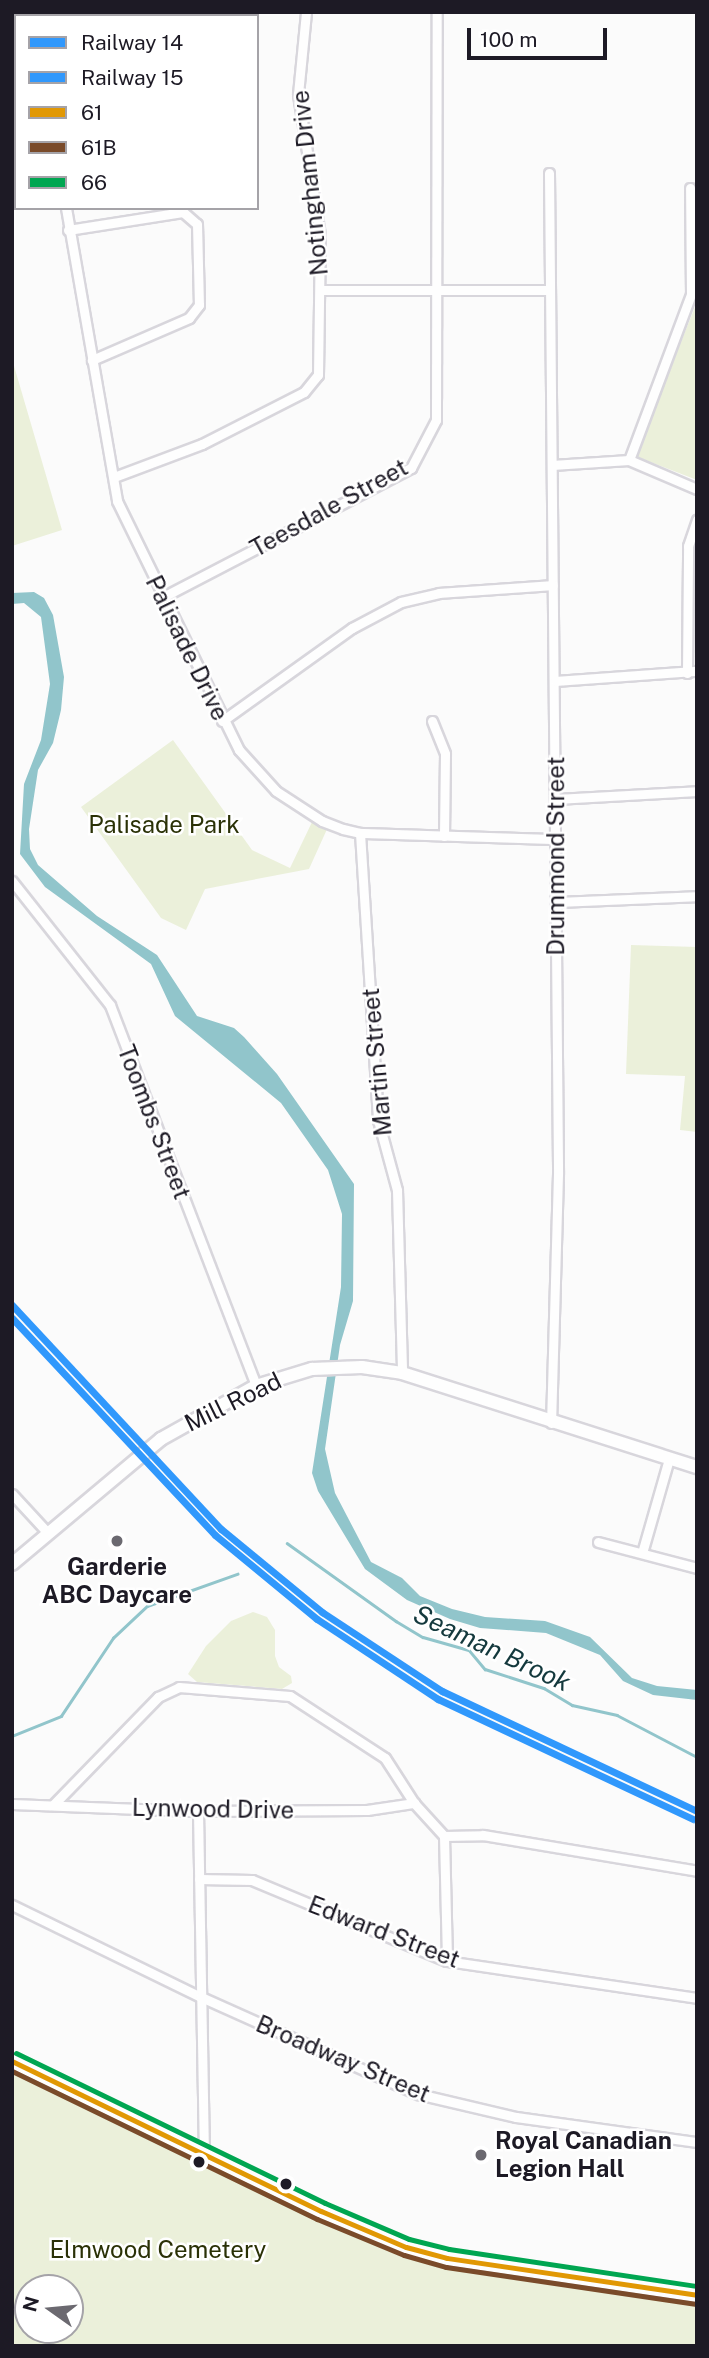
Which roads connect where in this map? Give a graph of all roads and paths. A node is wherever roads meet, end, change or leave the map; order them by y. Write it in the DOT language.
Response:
graph roads {
  1 [pos="306,12"];
  2 [pos="437,12"];
  3 [pos="549,173"];
  4 [pos="690,188"];
  5 [pos="66,210"];
  6 [pos="68,230"];
  7 [pos="321,290"];
  8 [pos="438,290"];
  9 [pos="549,290"];
  10 [pos="694,295"];
  11 [pos="92,360"];
  12 [pos="629,460"];
  13 [pos="552,465"];
  14 [pos="114,477"];
  15 [pos="697,489"];
  16 [pos="697,520"];
  17 [pos="553,585"];
  18 [pos="161,598"];
  19 [pos="692,672"];
  20 [pos="556,681"];
  21 [pos="222,721"];
  22 [pos="432,721"];
  23 [pos="697,791"];
  24 [pos="556,799"];
  25 [pos="360,833"];
  26 [pos="444,836"];
  27 [pos="555,839"];
  28 [pos="12,881"];
  29 [pos="697,896"];
  30 [pos="556,902"];
  31 [pos="402,1373"];
  32 [pos="256,1386"];
  33 [pos="551,1423"];
  34 [pos="668,1460"];
  35 [pos="697,1467"];
  36 [pos="12,1494"];
  37 [pos="48,1533"];
  38 [pos="598,1542"];
  39 [pos="642,1553"];
  40 [pos="12,1564"];
  41 [pos="697,1569"];
  42 [pos="414,1803"];
  43 [pos="12,1804"];
  44 [pos="53,1805"];
  45 [pos="198,1811"];
  46 [pos="444,1836"];
  47 [pos="697,1871"];
  48 [pos="199,1879"];
  49 [pos="12,1905"];
  50 [pos="447,1961"];
  51 [pos="201,1997"];
  52 [pos="697,1998"];
  53 [pos="12,2061"];
  54 [pos="697,2142"];
  55 [pos="204,2156"];
  56 [pos="697,2295"];
  1 -- 7 [label="street, Notingham Drive"];
  2 -- 8 [label="street, Teesdale Street"];
  3 -- 9 [label="street, Drummond Street"];
  4 -- 10 [label="street"];
  5 -- 6 [label="street, Palisade Drive"];
  6 -- 11 [label="street, Palisade Drive"];
  6 -- 11 [label="street"];
  7 -- 8 [label="street"];
  7 -- 14 [label="street, Notingham Drive"];
  8 -- 9 [label="street"];
  8 -- 18 [label="street, Teesdale Street"];
  9 -- 13 [label="street, Drummond Street"];
  10 -- 12 [label="street"];
  11 -- 14 [label="street, Palisade Drive"];
  12 -- 13 [label="street"];
  12 -- 15 [label="street"];
  13 -- 17 [label="street, Drummond Street"];
  14 -- 18 [label="street, Palisade Drive"];
  16 -- 19 [label="street"];
  17 -- 20 [label="street, Drummond Street"];
  17 -- 21 [label="street"];
  18 -- 21 [label="street, Palisade Drive"];
  19 -- 20 [label="street"];
  20 -- 24 [label="street, Drummond Street"];
  21 -- 25 [label="street, Palisade Drive"];
  22 -- 26 [label="street"];
  23 -- 24 [label="street"];
  24 -- 27 [label="street, Drummond Street"];
  25 -- 26 [label="street, Palisade Drive"];
  25 -- 31 [label="street, Martin Street"];
  26 -- 27 [label="street, Palisade Drive"];
  27 -- 30 [label="street, Drummond Street"];
  28 -- 32 [label="street, Toombs Street"];
  29 -- 30 [label="street"];
  30 -- 33 [label="street, Drummond Street"];
  31 -- 32 [label="street, Mill Road"];
  31 -- 33 [label="street, Mill Road"];
  32 -- 37 [label="street, Mill Road"];
  33 -- 34 [label="street, Mill Road"];
  34 -- 35 [label="street, Mill Road"];
  34 -- 39 [label="street"];
  36 -- 37 [label="street"];
  37 -- 40 [label="street, Mill Road"];
  38 -- 39 [label="street"];
  39 -- 41 [label="street"];
  42 -- 44 [label="street"];
  42 -- 45 [label="street, Lynwood Drive"];
  42 -- 46 [label="street"];
  43 -- 44 [label="street, Lynwood Drive"];
  44 -- 45 [label="street, Lynwood Drive"];
  45 -- 48 [label="street"];
  46 -- 47 [label="street"];
  46 -- 50 [label="street"];
  48 -- 50 [label="street, Edward Street"];
  48 -- 51 [label="street"];
  49 -- 51 [label="street, Broadway Street"];
  50 -- 52 [label="street, Edward Street"];
  51 -- 54 [label="street, Broadway Street"];
  51 -- 55 [label="street"];
  53 -- 55 [label="main road"];
  55 -- 56 [label="main road"];
}
